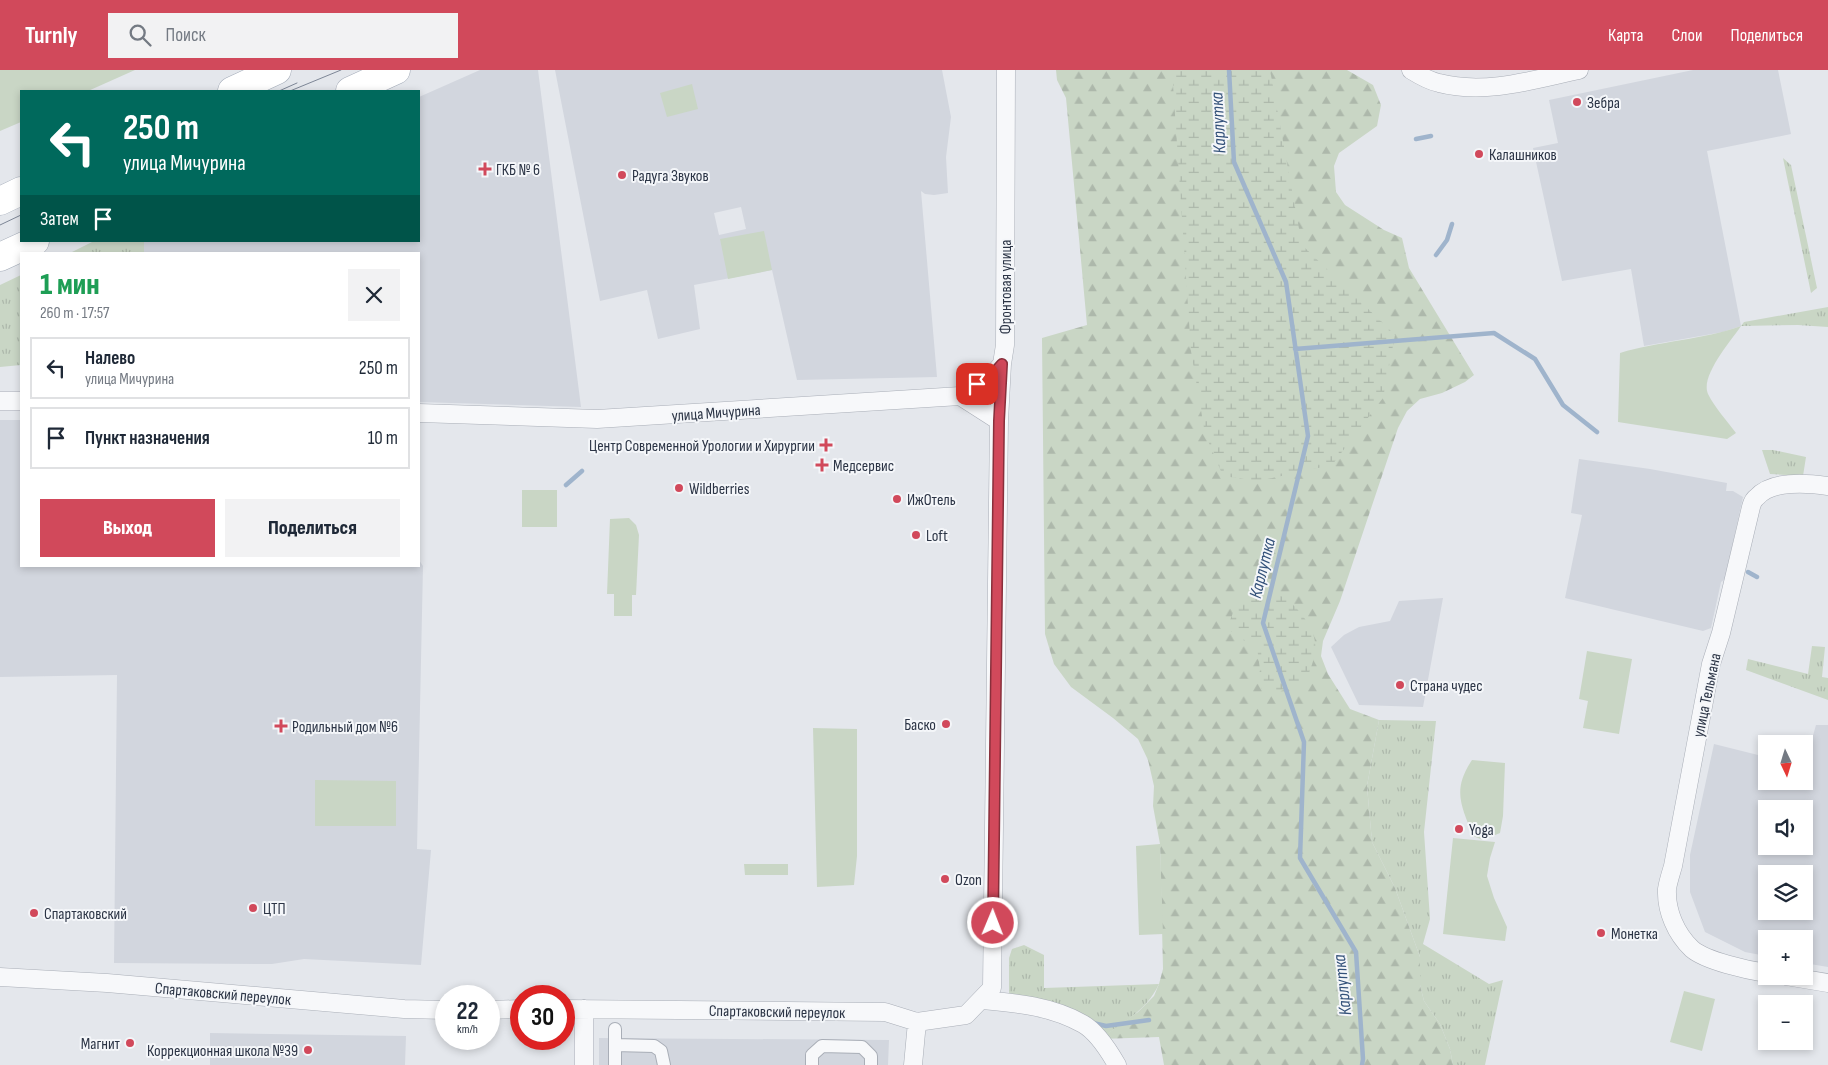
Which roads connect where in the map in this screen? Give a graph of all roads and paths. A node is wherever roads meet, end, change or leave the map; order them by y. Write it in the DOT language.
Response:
graph roads {
  1 [pos="277,70"];
  2 [pos="1006,70"];
  3 [pos="1579,70"];
  4 [pos="389,71"];
  5 [pos="1412,71"];
  6 [pos="234,90"];
  7 [pos="352,90"];
  8 [pos="20,191"];
  9 [pos="0,201"];
  10 [pos="33,242"];
  11 [pos="0,257"];
  12 [pos="1002,364"];
  13 [pos="960,396"];
  14 [pos="0,401"];
  15 [pos="20,402"];
  16 [pos="420,413"];
  17 [pos="999,421"];
  18 [pos="1828,486"];
  19 [pos="1758,972"];
  20 [pos="0,977"];
  21 [pos="1813,980"];
  22 [pos="1828,983"];
  23 [pos="982,1000"];
  24 [pos="575,1008"];
  25 [pos="584,1008"];
  26 [pos="435,1010"];
  27 [pos="917,1022"];
  28 [pos="615,1029"];
  29 [pos="615,1046"];
  30 [pos="584,1065"];
  31 [pos="615,1065"];
  32 [pos="664,1065"];
  33 [pos="812,1065"];
  34 [pos="871,1065"];
  35 [pos="913,1065"];
  36 [pos="1117,1065"];
  1 -- 6 [label="main road"];
  2 -- 12 [label="street, Фронтовая улица"];
  3 -- 5 [label="street"];
  4 -- 7 [label="main road"];
  8 -- 9 [label="main road"];
  10 -- 11 [label="main road"];
  12 -- 13 [label="street"];
  12 -- 17 [label="street, Фронтовая улица"];
  13 -- 16 [label="street, улица Мичурина"];
  13 -- 17 [label="street"];
  14 -- 15 [label="street"];
  17 -- 23 [label="street, Фронтовая улица"];
  18 -- 19 [label="street, улица Тельмана"];
  20 -- 26 [label="street, Спартаковский переулок"];
  21 -- 22 [label="street"];
  23 -- 27 [label="street, Спартаковский переулок"];
  23 -- 36 [label="street"];
  24 -- 25 [label="street, Спартаковский переулок"];
  25 -- 27 [label="street, Спартаковский переулок"];
  25 -- 30 [label="street"];
  27 -- 35 [label="street"];
  28 -- 29 [label="street"];
  29 -- 31 [label="street"];
  29 -- 32 [label="street"];
  33 -- 34 [label="street"];
}
